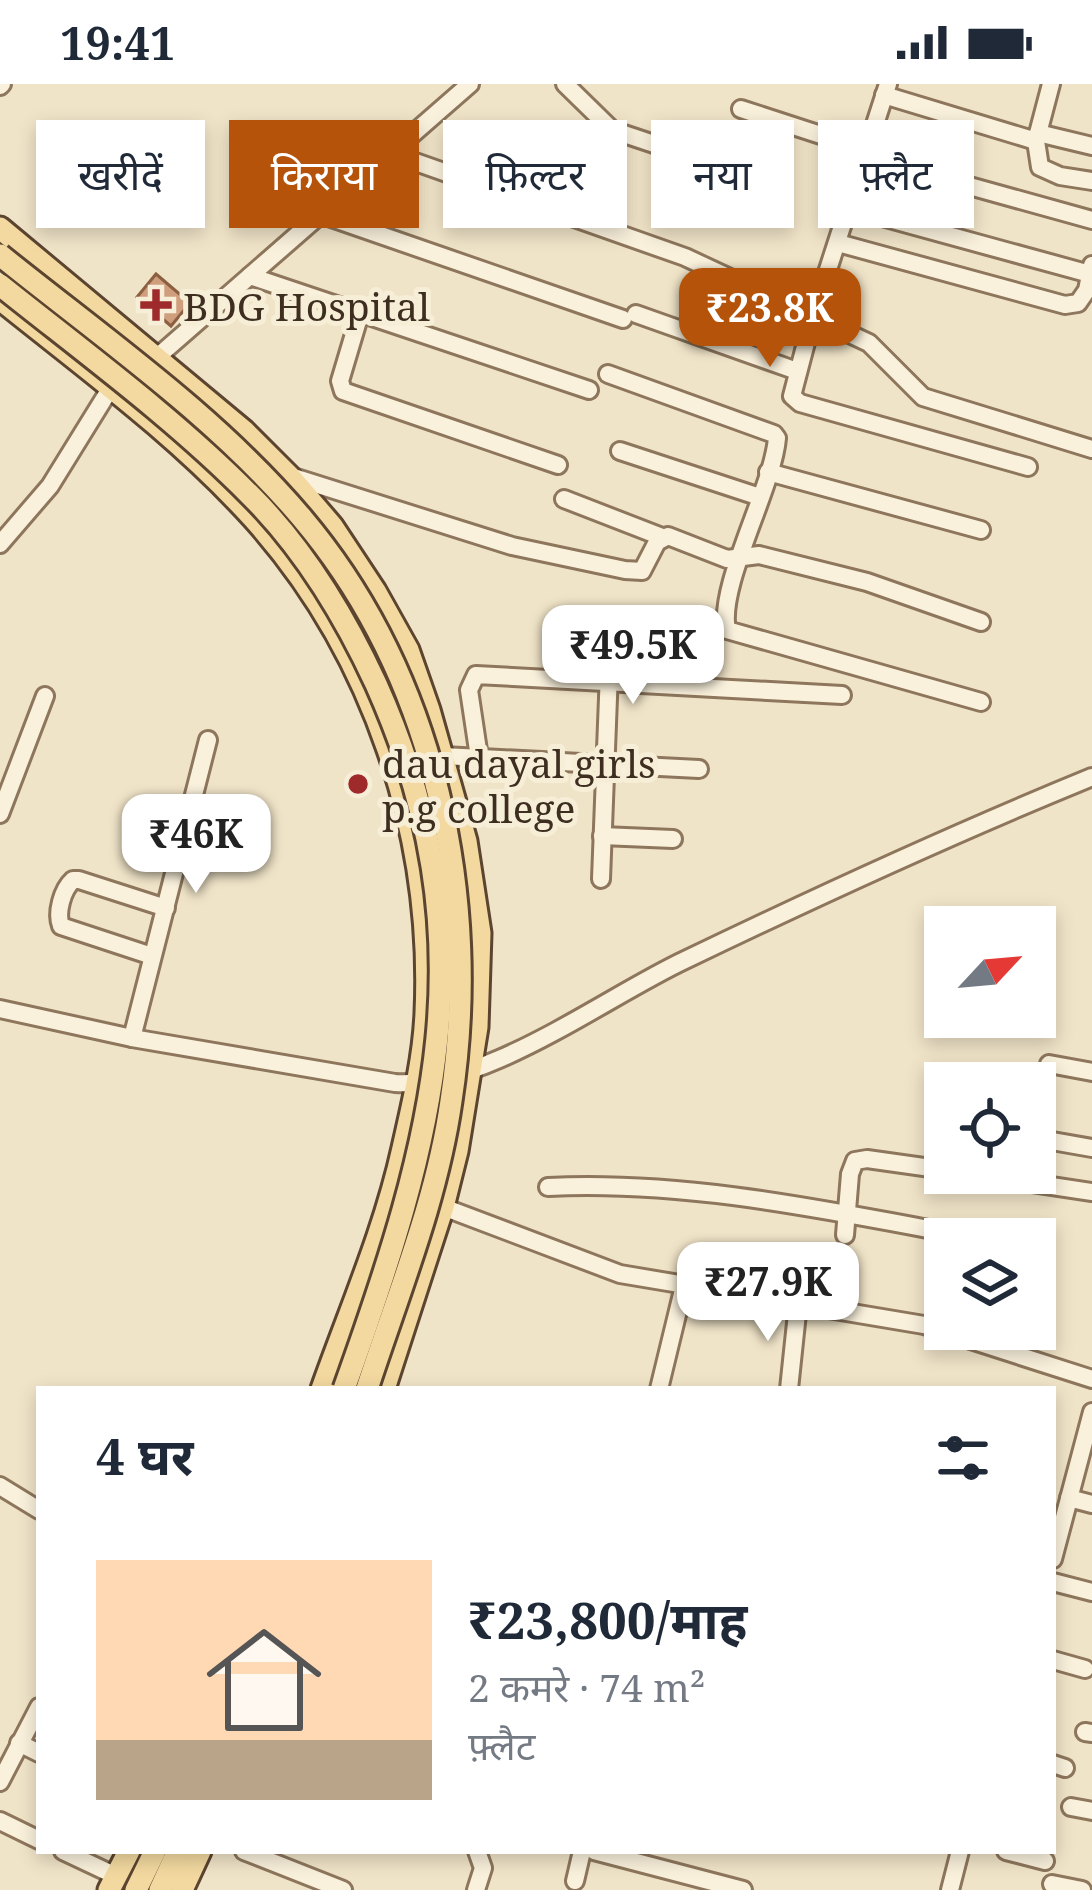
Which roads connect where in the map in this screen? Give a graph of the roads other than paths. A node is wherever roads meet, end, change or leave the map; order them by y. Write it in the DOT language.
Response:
graph roads {
  1 [pos="470,84"];
  2 [pos="565,84"];
  3 [pos="867,84"];
  4 [pos="1051,84"];
  5 [pos="886,90"];
  6 [pos="741,109"];
  7 [pos="877,120"];
  8 [pos="419,128"];
  9 [pos="818,137"];
  10 [pos="1037,137"];
  11 [pos="651,143"];
  12 [pos="1092,146"];
  13 [pos="419,163"];
  14 [pos="1092,181"];
  15 [pos="974,186"];
  16 [pos="1092,220"];
  17 [pos="0,228"];
  18 [pos="304,228"];
  19 [pos="362,228"];
  20 [pos="843,228"];
  21 [pos="916,228"];
  22 [pos="838,243"];
  23 [pos="0,255"];
  24 [pos="250,276"];
  25 [pos="1090,280"];
  26 [pos="0,285"];
  27 [pos="0,299"];
  28 [pos="360,314"];
  29 [pos="813,316"];
  30 [pos="156,358"];
  31 [pos="797,371"];
  32 [pos="608,374"];
  33 [pos="110,389"];
  34 [pos="590,390"];
  35 [pos="915,392"];
  36 [pos="907,433"];
  37 [pos="1092,448"];
  38 [pos="620,451"];
  39 [pos="558,465"];
  40 [pos="1028,467"];
  41 [pos="768,472"];
  42 [pos="289,476"];
  43 [pos="760,497"];
  44 [pos="564,499"];
  45 [pos="981,530"];
  46 [pos="662,537"];
  47 [pos="0,544"];
  48 [pos="740,558"];
  49 [pos="981,622"];
  50 [pos="610,646"];
  51 [pos="608,684"];
  52 [pos="842,695"];
  53 [pos="45,696"];
  54 [pos="981,702"];
  55 [pos="208,740"];
  56 [pos="442,756"];
  57 [pos="479,757"];
  58 [pos="603,765"];
  59 [pos="699,770"];
  60 [pos="1092,777"];
  61 [pos="0,814"];
  62 [pos="602,836"];
  63 [pos="674,838"];
  64 [pos="602,879"];
  65 [pos="166,908"];
  66 [pos="152,956"];
  67 [pos="0,1009"];
  68 [pos="132,1038"];
  69 [pos="1056,1065"];
  70 [pos="472,1069"];
  71 [pos="1092,1072"];
  72 [pos="416,1084"];
  73 [pos="1056,1142"];
  74 [pos="1092,1148"];
  75 [pos="924,1167"];
  76 [pos="548,1187"];
  77 [pos="1056,1187"];
  78 [pos="1092,1192"];
  79 [pos="443,1207"];
  80 [pos="847,1214"];
  81 [pos="924,1228"];
  82 [pos="845,1235"];
  83 [pos="684,1286"];
  84 [pos="798,1304"];
  85 [pos="1092,1379"];
  86 [pos="323,1386"];
  87 [pos="345,1386"];
  88 [pos="368,1386"];
  89 [pos="385,1386"];
  90 [pos="660,1386"];
  91 [pos="789,1386"];
  92 [pos="1092,1412"];
  93 [pos="0,1486"];
  94 [pos="1069,1498"];
  95 [pos="1092,1504"];
  96 [pos="36,1508"];
  97 [pos="1056,1548"];
  98 [pos="1056,1583"];
  99 [pos="1092,1592"];
  100 [pos="1056,1661"];
  101 [pos="1085,1669"];
  102 [pos="36,1713"];
  103 [pos="20,1744"];
  104 [pos="36,1752"];
  105 [pos="0,1782"];
  106 [pos="1071,1807"];
  107 [pos="1092,1811"];
  108 [pos="0,1821"];
  109 [pos="36,1839"];
  110 [pos="68,1854"];
  111 [pos="127,1854"];
  112 [pos="154,1854"];
  113 [pos="177,1854"];
  114 [pos="199,1854"];
  115 [pos="252,1854"];
  116 [pos="478,1854"];
  117 [pos="582,1854"];
  118 [pos="605,1854"];
  119 [pos="959,1854"];
  120 [pos="1018,1854"];
  121 [pos="1045,1861"];
  122 [pos="574,1881"];
  123 [pos="112,1883"];
  124 [pos="1052,1884"];
  125 [pos="136,1890"];
  126 [pos="160,1890"];
  127 [pos="182,1890"];
  128 [pos="343,1890"];
  129 [pos="476,1890"];
  130 [pos="743,1890"];
  131 [pos="950,1890"];
  132 [pos="1082,1890"];
  1 -- 8 [label="street"];
  2 -- 11 [label="street"];
  3 -- 5 [label="street"];
  4 -- 10 [label="street"];
  5 -- 7 [label="street"];
  5 -- 10 [label="street"];
  6 -- 9 [label="street"];
  10 -- 12 [label="street"];
  10 -- 14 [label="street"];
  13 -- 29 [label="street"];
  15 -- 16 [label="street"];
  17 -- 30 [label="main road"];
  18 -- 24 [label="street"];
  19 -- 31 [label="street"];
  20 -- 22 [label="street"];
  21 -- 25 [label="street"];
  22 -- 25 [label="street"];
  22 -- 29 [label="street"];
  23 -- 88 [label="main road, bridge"];
  24 -- 28 [label="street"];
  24 -- 30 [label="street"];
  26 -- 87 [label="main road, bridge"];
  27 -- 33 [label="main road"];
  28 -- 34 [label="street"];
  28 -- 39 [label="street"];
  29 -- 31 [label="street"];
  29 -- 35 [label="street"];
  30 -- 42 [label="main road"];
  31 -- 36 [label="street"];
  32 -- 41 [label="street"];
  33 -- 47 [label="street"];
  33 -- 72 [label="main road"];
  35 -- 36 [label="street"];
  35 -- 37 [label="street"];
  36 -- 40 [label="street"];
  38 -- 43 [label="street"];
  41 -- 43 [label="street"];
  41 -- 45 [label="street"];
  42 -- 46 [label="street"];
  42 -- 56 [label="main road"];
  43 -- 48 [label="street"];
  44 -- 46 [label="street"];
  46 -- 48 [label="street"];
  48 -- 49 [label="street"];
  48 -- 54 [label="street"];
  50 -- 51 [label="street"];
  51 -- 52 [label="street"];
  51 -- 57 [label="street"];
  51 -- 58 [label="street"];
  53 -- 61 [label="street"];
  55 -- 65 [label="street"];
  56 -- 57 [label="street"];
  56 -- 70 [label="main road"];
  57 -- 58 [label="street"];
  58 -- 59 [label="street"];
  58 -- 62 [label="street"];
  60 -- 70 [label="street"];
  62 -- 63 [label="street"];
  62 -- 64 [label="street"];
  65 -- 66 [label="street"];
  65 -- 66 [label="street"];
  66 -- 68 [label="street"];
  67 -- 68 [label="street"];
  68 -- 72 [label="street"];
  69 -- 71 [label="street"];
  70 -- 72 [label="street"];
  70 -- 79 [label="main road"];
  72 -- 86 [label="main road"];
  73 -- 74 [label="street"];
  75 -- 80 [label="street"];
  76 -- 80 [label="street"];
  77 -- 78 [label="street"];
  79 -- 83 [label="street"];
  79 -- 89 [label="main road"];
  80 -- 81 [label="street"];
  80 -- 82 [label="street"];
  83 -- 84 [label="street"];
  83 -- 90 [label="street"];
  84 -- 85 [label="street"];
  84 -- 91 [label="street"];
  92 -- 94 [label="street"];
  93 -- 96 [label="street"];
  94 -- 95 [label="street"];
  94 -- 97 [label="street"];
  98 -- 99 [label="street"];
  100 -- 101 [label="street"];
  102 -- 103 [label="street"];
  103 -- 104 [label="street"];
  103 -- 105 [label="street"];
  106 -- 107 [label="street"];
  108 -- 109 [label="street"];
  110 -- 123 [label="street"];
  111 -- 123 [label="main road"];
  112 -- 125 [label="main road"];
  113 -- 126 [label="main road"];
  114 -- 127 [label="main road"];
  115 -- 128 [label="street"];
  116 -- 129 [label="street"];
  117 -- 122 [label="street"];
  118 -- 130 [label="street"];
  119 -- 131 [label="street"];
  120 -- 121 [label="street"];
  124 -- 132 [label="street"];
}
